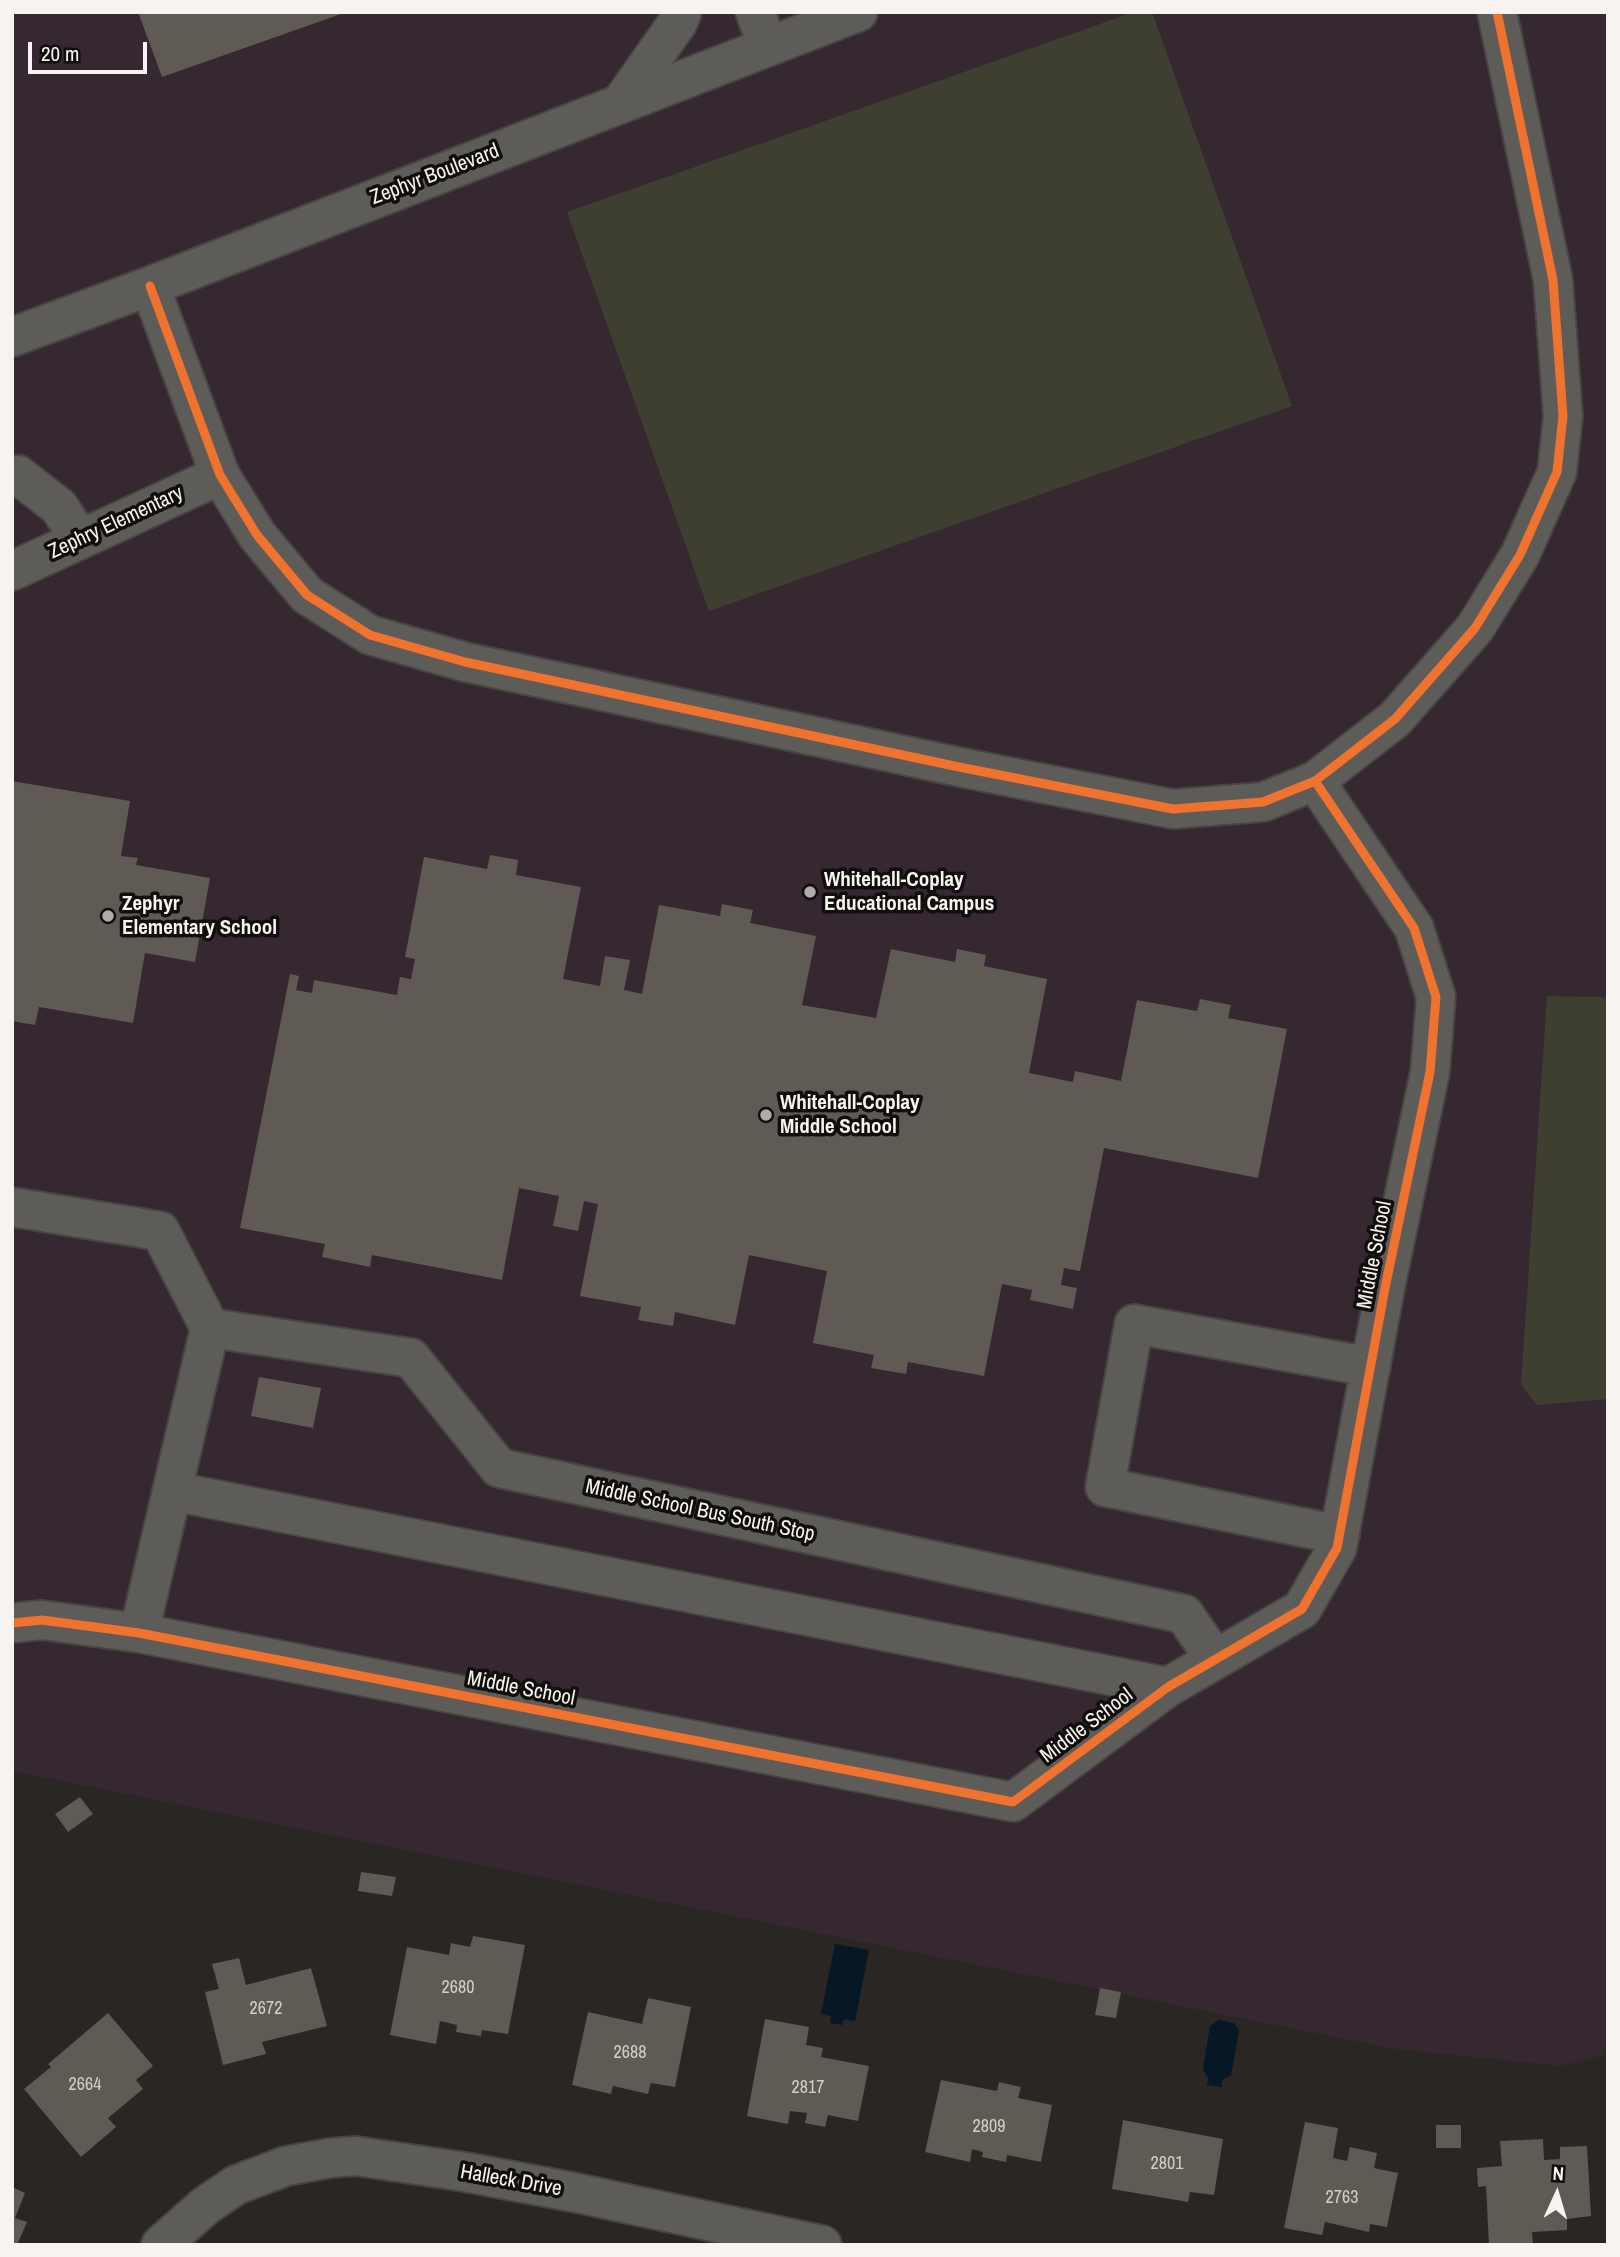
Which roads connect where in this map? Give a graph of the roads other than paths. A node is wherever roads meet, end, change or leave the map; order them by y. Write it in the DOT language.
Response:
graph roads {
  1 [pos="682,12"];
  2 [pos="858,12"];
  3 [pos="1497,12"];
  4 [pos="761,29"];
  5 [pos="621,103"];
  6 [pos="149,286"];
  7 [pos="12,337"];
  8 [pos="220,475"];
  9 [pos="12,477"];
  10 [pos="80,539"];
  11 [pos="12,571"];
  12 [pos="1315,782"];
  13 [pos="12,1207"];
  14 [pos="210,1328"];
  15 [pos="1371,1367"];
  16 [pos="172,1491"];
  17 [pos="1340,1535"];
  18 [pos="12,1623"];
  19 [pos="139,1633"];
  20 [pos="1215,1659"];
  21 [pos="1168,1687"];
  22 [pos="678,2230"];
  23 [pos="161,2245"];
  24 [pos="822,2245"];
  1 -- 5 [label="street"];
  2 -- 4 [label="street, Zephyr Boulevard"];
  3 -- 12 [label="street"];
  4 -- 5 [label="street, Zephyr Boulevard"];
  5 -- 6 [label="street, Zephyr Boulevard"];
  6 -- 7 [label="street, Zephyr Boulevard"];
  6 -- 8 [label="street"];
  8 -- 10 [label="street, Zephry Elementary"];
  8 -- 12 [label="street"];
  9 -- 10 [label="street"];
  10 -- 11 [label="street, Zephry Elementary"];
  12 -- 15 [label="street, Middle School"];
  13 -- 14 [label="street"];
  14 -- 16 [label="street"];
  14 -- 20 [label="street, Middle School Bus South Stop"];
  15 -- 17 [label="street, Middle School"];
  15 -- 17 [label="street"];
  16 -- 19 [label="street"];
  16 -- 21 [label="street"];
  17 -- 20 [label="street, Middle School"];
  18 -- 19 [label="street, Middle School"];
  19 -- 21 [label="street, Middle School"];
  20 -- 21 [label="street, Middle School"];
  22 -- 23 [label="street, Halleck Drive"];
  22 -- 24 [label="street, Halleck Drive"];
}
